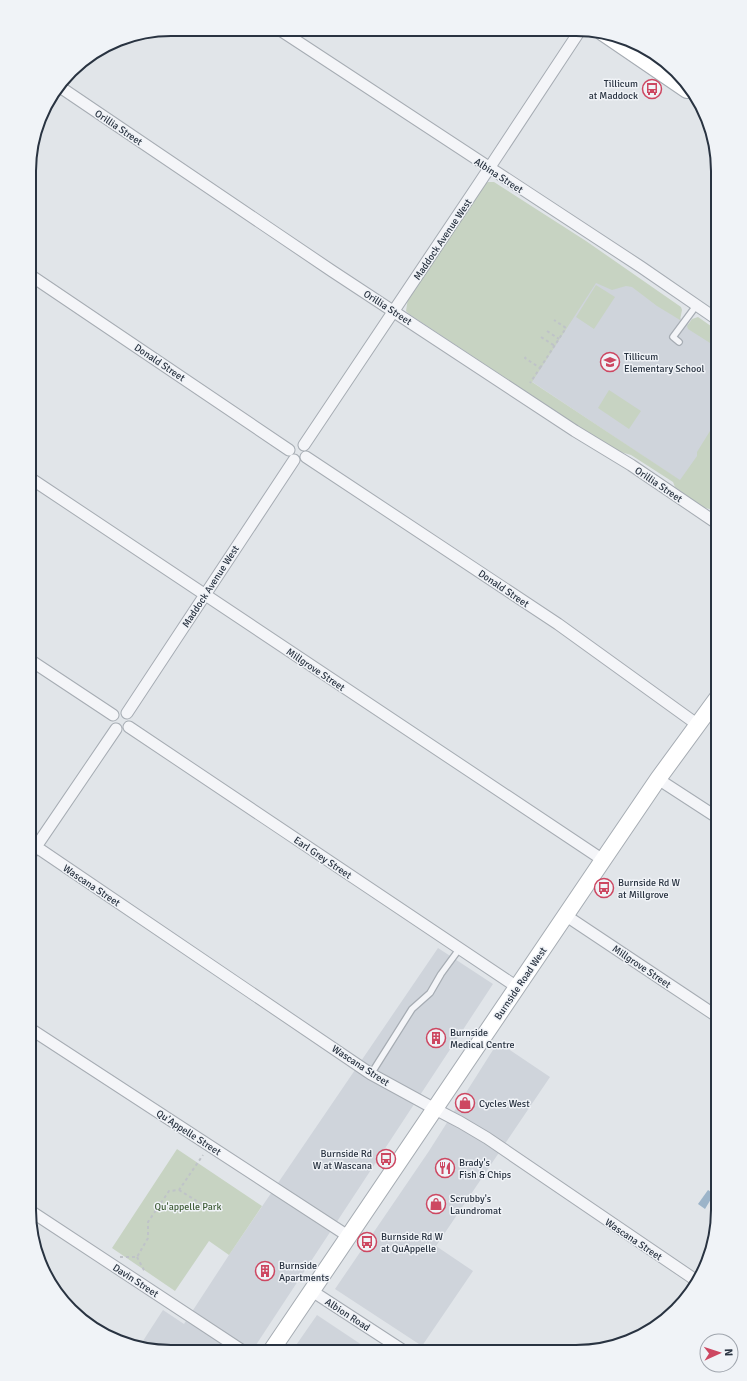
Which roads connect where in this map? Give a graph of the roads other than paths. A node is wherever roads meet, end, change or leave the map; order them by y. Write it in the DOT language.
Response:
graph roads {
  1 [pos="289,36"];
  2 [pos="576,36"];
  3 [pos="625,45"];
  4 [pos="636,52"];
  5 [pos="678,83"];
  6 [pos="64,90"];
  7 [pos="489,168"];
  8 [pos="36,279"];
  9 [pos="696,306"];
  10 [pos="393,311"];
  11 [pos="711,316"];
  12 [pos="679,342"];
  13 [pos="304,445"];
  14 [pos="289,450"];
  15 [pos="306,457"];
  16 [pos="294,460"];
  17 [pos="36,482"];
  18 [pos="711,519"];
  19 [pos="204,594"];
  20 [pos="36,664"];
  21 [pos="711,706"];
  22 [pos="127,713"];
  23 [pos="113,715"];
  24 [pos="698,724"];
  25 [pos="129,726"];
  26 [pos="116,730"];
  27 [pos="658,779"];
  28 [pos="711,813"];
  29 [pos="36,840"];
  30 [pos="36,846"];
  31 [pos="603,860"];
  32 [pos="565,915"];
  33 [pos="460,948"];
  34 [pos="517,987"];
  35 [pos="711,1012"];
  36 [pos="36,1033"];
  37 [pos="372,1074"];
  38 [pos="434,1109"];
  39 [pos="36,1215"];
  40 [pos="348,1236"];
  41 [pos="693,1278"];
  42 [pos="312,1291"];
  43 [pos="234,1345"];
  44 [pos="275,1345"];
  45 [pos="393,1345"];
  1 -- 7 [label="street, Albina Street"];
  2 -- 7 [label="street, Maddock Avenue West"];
  3 -- 4 [label="main road"];
  4 -- 5 [label="main road"];
  6 -- 10 [label="street, Orillia Street"];
  7 -- 9 [label="street, Albina Street"];
  7 -- 10 [label="street, Maddock Avenue West"];
  8 -- 14 [label="street, Donald Street"];
  9 -- 11 [label="street, Albina Street"];
  9 -- 12 [label="lane"];
  10 -- 13 [label="street, Maddock Avenue West"];
  10 -- 18 [label="street, Orillia Street"];
  13 -- 14 [label="street"];
  13 -- 15 [label="street"];
  14 -- 16 [label="street"];
  15 -- 16 [label="street"];
  15 -- 24 [label="street, Donald Street"];
  16 -- 19 [label="street, Maddock Avenue West"];
  17 -- 19 [label="street, Millgrove Street"];
  19 -- 22 [label="street, Maddock Avenue West"];
  19 -- 31 [label="street, Millgrove Street"];
  20 -- 23 [label="street"];
  21 -- 24 [label="main road, Burnside Road West"];
  22 -- 23 [label="street"];
  22 -- 25 [label="street"];
  23 -- 26 [label="street"];
  24 -- 27 [label="main road, Burnside Road West"];
  25 -- 26 [label="street"];
  25 -- 33 [label="street, Earl Grey Street"];
  26 -- 29 [label="street"];
  27 -- 28 [label="street"];
  27 -- 31 [label="main road, Burnside Road West"];
  30 -- 37 [label="street, Wascana Street"];
  31 -- 32 [label="main road, Burnside Road West"];
  32 -- 34 [label="main road, Burnside Road West"];
  32 -- 35 [label="street, Millgrove Street"];
  33 -- 34 [label="street, Earl Grey Street"];
  33 -- 37 [label="lane"];
  34 -- 38 [label="main road, Burnside Road West"];
  36 -- 40 [label="street, Qu'Appelle Street"];
  37 -- 38 [label="street, Wascana Street"];
  38 -- 40 [label="main road, Burnside Road West"];
  38 -- 41 [label="street, Wascana Street"];
  39 -- 43 [label="street, Davin Street"];
  40 -- 42 [label="main road, Burnside Road West"];
  42 -- 44 [label="main road, Burnside Road West"];
  42 -- 45 [label="street, Albion Road"];
}
